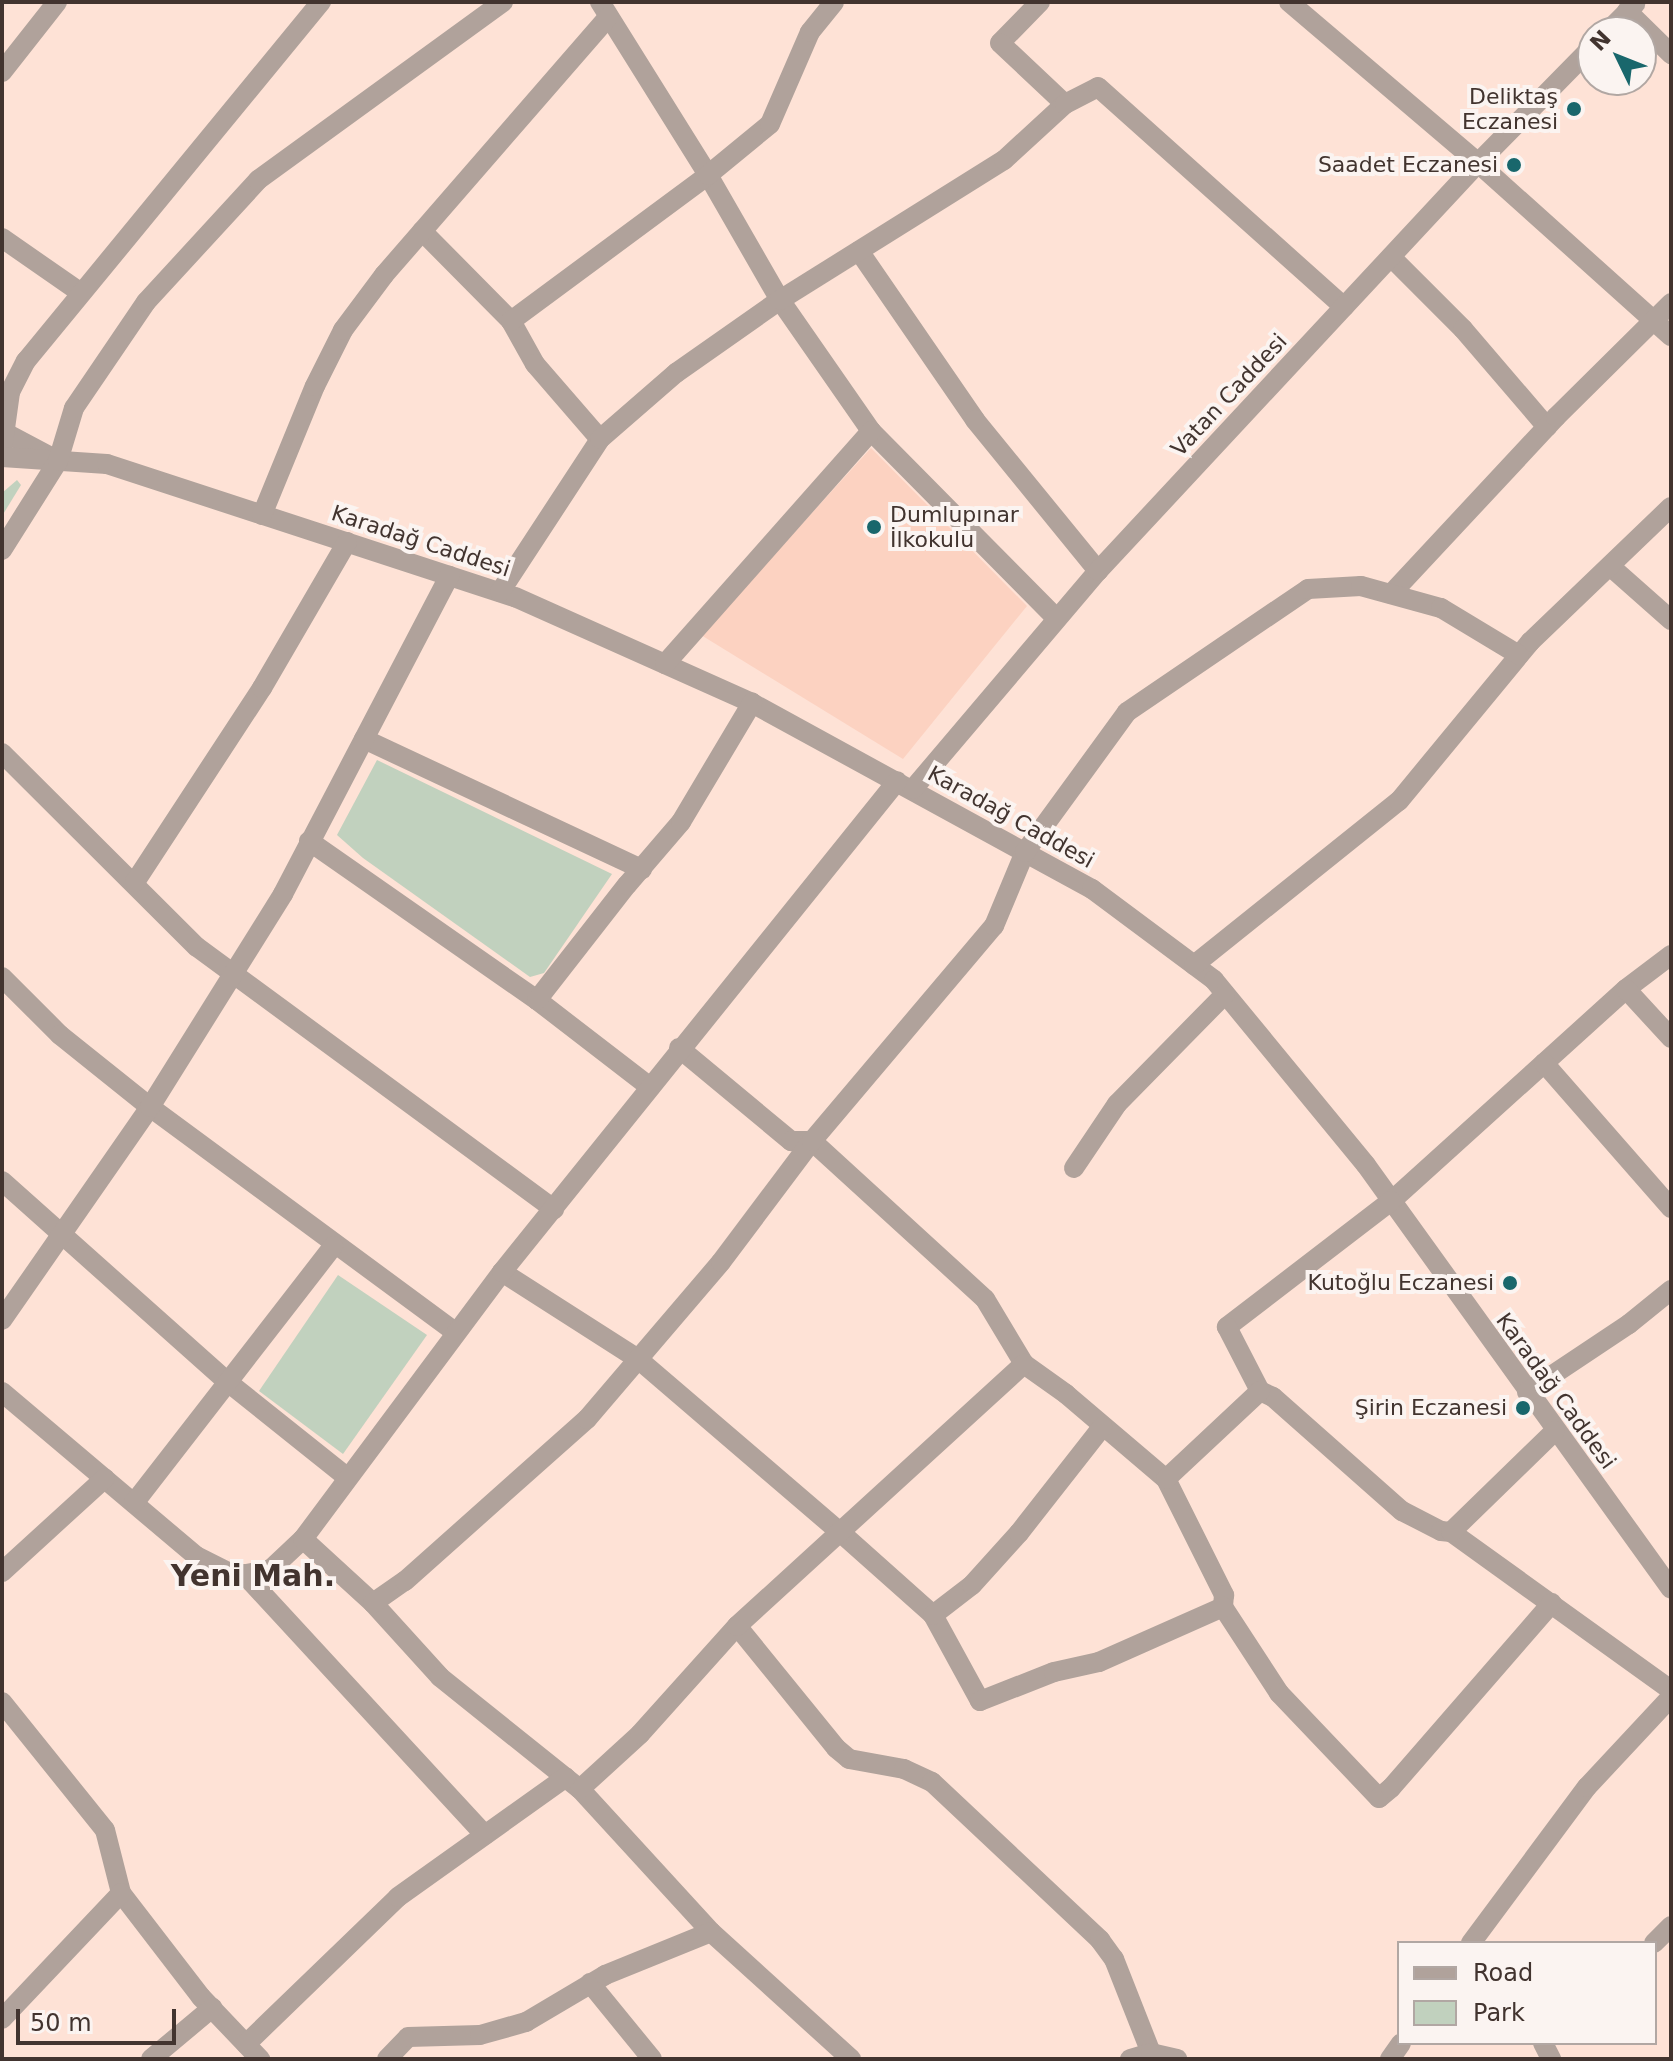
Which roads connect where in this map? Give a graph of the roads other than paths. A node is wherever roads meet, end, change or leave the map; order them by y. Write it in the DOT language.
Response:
graph roads {
  1 [pos="57,2"];
  2 [pos="321,2"];
  3 [pos="503,2"];
  4 [pos="834,2"];
  5 [pos="1289,2"];
  6 [pos="1032,5"];
  7 [pos="1632,7"];
  8 [pos="604,9"];
  9 [pos="1671,54"];
  10 [pos="1577,62"];
  11 [pos="2,72"];
  12 [pos="1065,104"];
  13 [pos="1478,163"];
  14 [pos="708,175"];
  15 [pos="422,231"];
  16 [pos="2,238"];
  17 [pos="859,251"];
  18 [pos="1391,257"];
  19 [pos="81,293"];
  20 [pos="780,300"];
  21 [pos="1671,303"];
  22 [pos="1344,307"];
  23 [pos="511,321"];
  24 [pos="1653,321"];
  25 [pos="1671,336"];
  26 [pos="1547,427"];
  27 [pos="871,431"];
  28 [pos="3,438"];
  29 [pos="600,439"];
  30 [pos="2,457"];
  31 [pos="58,461"];
  32 [pos="1671,507"];
  33 [pos="262,515"];
  34 [pos="347,542"];
  35 [pos="2,550"];
  36 [pos="1611,567"];
  37 [pos="1098,571"];
  38 [pos="449,576"];
  39 [pos="500,592"];
  40 [pos="1391,594"];
  41 [pos="1057,619"];
  42 [pos="1671,620"];
  43 [pos="1519,655"];
  44 [pos="665,664"];
  45 [pos="752,703"];
  46 [pos="364,739"];
  47 [pos="2,753"];
  48 [pos="905,785"];
  49 [pos="309,841"];
  50 [pos="1025,852"];
  51 [pos="642,869"];
  52 [pos="135,882"];
  53 [pos="1671,955"];
  54 [pos="1194,965"];
  55 [pos="2,977"];
  56 [pos="234,977"];
  57 [pos="1626,989"];
  58 [pos="1225,994"];
  59 [pos="537,1000"];
  60 [pos="1671,1038"];
  61 [pos="679,1048"];
  62 [pos="1544,1063"];
  63 [pos="650,1087"];
  64 [pos="150,1107"];
  65 [pos="812,1141"];
  66 [pos="1074,1168"];
  67 [pos="2,1181"];
  68 [pos="1391,1201"];
  69 [pos="1671,1208"];
  70 [pos="554,1209"];
  71 [pos="61,1236"];
  72 [pos="333,1246"];
  73 [pos="502,1272"];
  74 [pos="1671,1290"];
  75 [pos="2,1320"];
  76 [pos="456,1333"];
  77 [pos="638,1359"];
  78 [pos="1024,1364"];
  79 [pos="229,1383"];
  80 [pos="1260,1391"];
  81 [pos="2,1392"];
  82 [pos="1527,1392"];
  83 [pos="1102,1427"];
  84 [pos="1555,1431"];
  85 [pos="105,1478"];
  86 [pos="348,1478"];
  87 [pos="1166,1479"];
  88 [pos="134,1503"];
  89 [pos="840,1532"];
  90 [pos="1451,1532"];
  91 [pos="303,1539"];
  92 [pos="2,1572"];
  93 [pos="244,1574"];
  94 [pos="1671,1589"];
  95 [pos="373,1603"];
  96 [pos="1552,1603"];
  97 [pos="1223,1607"];
  98 [pos="933,1615"];
  99 [pos="737,1626"];
  100 [pos="1671,1690"];
  101 [pos="1671,1697"];
  102 [pos="2,1702"];
  103 [pos="573,1783"];
  104 [pos="485,1835"];
  105 [pos="121,1893"];
  106 [pos="1671,1926"];
  107 [pos="711,1932"];
  108 [pos="1472,1941"];
  109 [pos="1656,1941"];
  110 [pos="590,1983"];
  111 [pos="212,2008"];
  112 [pos="2,2019"];
  113 [pos="253,2052"];
  114 [pos="1151,2053"];
  115 [pos="151,2059"];
  116 [pos="387,2059"];
  117 [pos="652,2059"];
  118 [pos="851,2059"];
  119 [pos="1130,2059"];
  120 [pos="1177,2059"];
  1 -- 11 [label="street"];
  2 -- 19 [label="street"];
  3 -- 31 [label="street"];
  4 -- 14 [label="street"];
  5 -- 13 [label="street"];
  6 -- 12 [label="street"];
  7 -- 9 [label="street"];
  8 -- 14 [label="street"];
  8 -- 15 [label="street"];
  10 -- 13 [label="street, Vatan Caddesi"];
  12 -- 17 [label="street"];
  12 -- 22 [label="street"];
  13 -- 18 [label="street, Vatan Caddesi"];
  13 -- 24 [label="street"];
  14 -- 20 [label="street"];
  14 -- 23 [label="street"];
  15 -- 23 [label="street"];
  15 -- 33 [label="street"];
  16 -- 19 [label="street"];
  17 -- 20 [label="street"];
  17 -- 37 [label="street"];
  18 -- 22 [label="street, Vatan Caddesi"];
  18 -- 26 [label="street"];
  19 -- 28 [label="street"];
  20 -- 27 [label="street"];
  20 -- 29 [label="street"];
  21 -- 24 [label="street"];
  22 -- 37 [label="street, Vatan Caddesi"];
  23 -- 29 [label="street"];
  24 -- 25 [label="street"];
  24 -- 26 [label="street"];
  26 -- 40 [label="street"];
  27 -- 41 [label="street"];
  27 -- 44 [label="street"];
  28 -- 31 [label="street"];
  29 -- 39 [label="street"];
  30 -- 31 [label="street, Karadağ Caddesi"];
  31 -- 33 [label="street, Karadağ Caddesi"];
  31 -- 35 [label="street"];
  32 -- 36 [label="street"];
  33 -- 34 [label="street, Karadağ Caddesi"];
  34 -- 38 [label="street, Karadağ Caddesi"];
  34 -- 52 [label="street"];
  36 -- 42 [label="street"];
  36 -- 43 [label="street"];
  37 -- 41 [label="street, Vatan Caddesi"];
  38 -- 39 [label="street, Karadağ Caddesi"];
  38 -- 46 [label="street"];
  39 -- 44 [label="street, Karadağ Caddesi"];
  40 -- 43 [label="street"];
  40 -- 50 [label="street"];
  41 -- 48 [label="street, Vatan Caddesi"];
  43 -- 54 [label="street"];
  44 -- 45 [label="street, Karadağ Caddesi"];
  45 -- 48 [label="street, Karadağ Caddesi"];
  45 -- 51 [label="street"];
  46 -- 49 [label="street"];
  46 -- 51 [label="street"];
  47 -- 52 [label="street"];
  48 -- 50 [label="street, Karadağ Caddesi"];
  48 -- 61 [label="street, Vatan Caddesi"];
  49 -- 56 [label="street"];
  49 -- 59 [label="street"];
  50 -- 54 [label="street, Karadağ Caddesi"];
  50 -- 65 [label="street"];
  51 -- 59 [label="street"];
  52 -- 56 [label="street"];
  53 -- 57 [label="street"];
  54 -- 58 [label="street, Karadağ Caddesi"];
  55 -- 64 [label="street"];
  56 -- 64 [label="street"];
  56 -- 70 [label="street"];
  57 -- 60 [label="street"];
  57 -- 62 [label="street"];
  58 -- 66 [label="street"];
  58 -- 68 [label="street, Karadağ Caddesi"];
  59 -- 63 [label="street"];
  61 -- 63 [label="street, Vatan Caddesi"];
  61 -- 65 [label="street"];
  62 -- 68 [label="street"];
  62 -- 69 [label="street"];
  63 -- 70 [label="street, Vatan Caddesi"];
  64 -- 71 [label="street"];
  64 -- 72 [label="street"];
  65 -- 77 [label="street"];
  65 -- 78 [label="street"];
  67 -- 71 [label="street"];
  68 -- 80 [label="street"];
  68 -- 82 [label="street, Karadağ Caddesi"];
  70 -- 73 [label="street, Vatan Caddesi"];
  71 -- 75 [label="street"];
  71 -- 79 [label="street"];
  72 -- 76 [label="street"];
  72 -- 79 [label="street"];
  73 -- 76 [label="street, Vatan Caddesi"];
  73 -- 77 [label="street"];
  74 -- 82 [label="street"];
  76 -- 86 [label="street, Vatan Caddesi"];
  77 -- 89 [label="street"];
  77 -- 95 [label="street"];
  78 -- 83 [label="street"];
  78 -- 89 [label="street"];
  79 -- 86 [label="street"];
  79 -- 88 [label="street"];
  80 -- 87 [label="street"];
  80 -- 90 [label="street"];
  81 -- 85 [label="street"];
  82 -- 84 [label="street, Karadağ Caddesi"];
  83 -- 87 [label="street"];
  83 -- 98 [label="street"];
  84 -- 90 [label="street"];
  84 -- 94 [label="street, Karadağ Caddesi"];
  85 -- 88 [label="street"];
  85 -- 92 [label="street"];
  86 -- 91 [label="street, Vatan Caddesi"];
  87 -- 97 [label="street"];
  88 -- 93 [label="street"];
  89 -- 98 [label="street"];
  89 -- 99 [label="street"];
  90 -- 96 [label="street"];
  91 -- 93 [label="street, Vatan Caddesi"];
  91 -- 95 [label="street"];
  93 -- 104 [label="street"];
  95 -- 103 [label="street"];
  96 -- 97 [label="street"];
  96 -- 100 [label="street"];
  97 -- 98 [label="street"];
  99 -- 103 [label="street"];
  99 -- 114 [label="street"];
  101 -- 108 [label="street"];
  102 -- 105 [label="street"];
  103 -- 104 [label="street"];
  103 -- 107 [label="street"];
  104 -- 113 [label="street"];
  105 -- 111 [label="street"];
  105 -- 112 [label="street"];
  106 -- 109 [label="street"];
  107 -- 110 [label="street"];
  107 -- 118 [label="street"];
  110 -- 116 [label="street"];
  110 -- 117 [label="street"];
  111 -- 113 [label="street"];
  111 -- 115 [label="street"];
  114 -- 119 [label="street"];
  114 -- 120 [label="street"];
}
